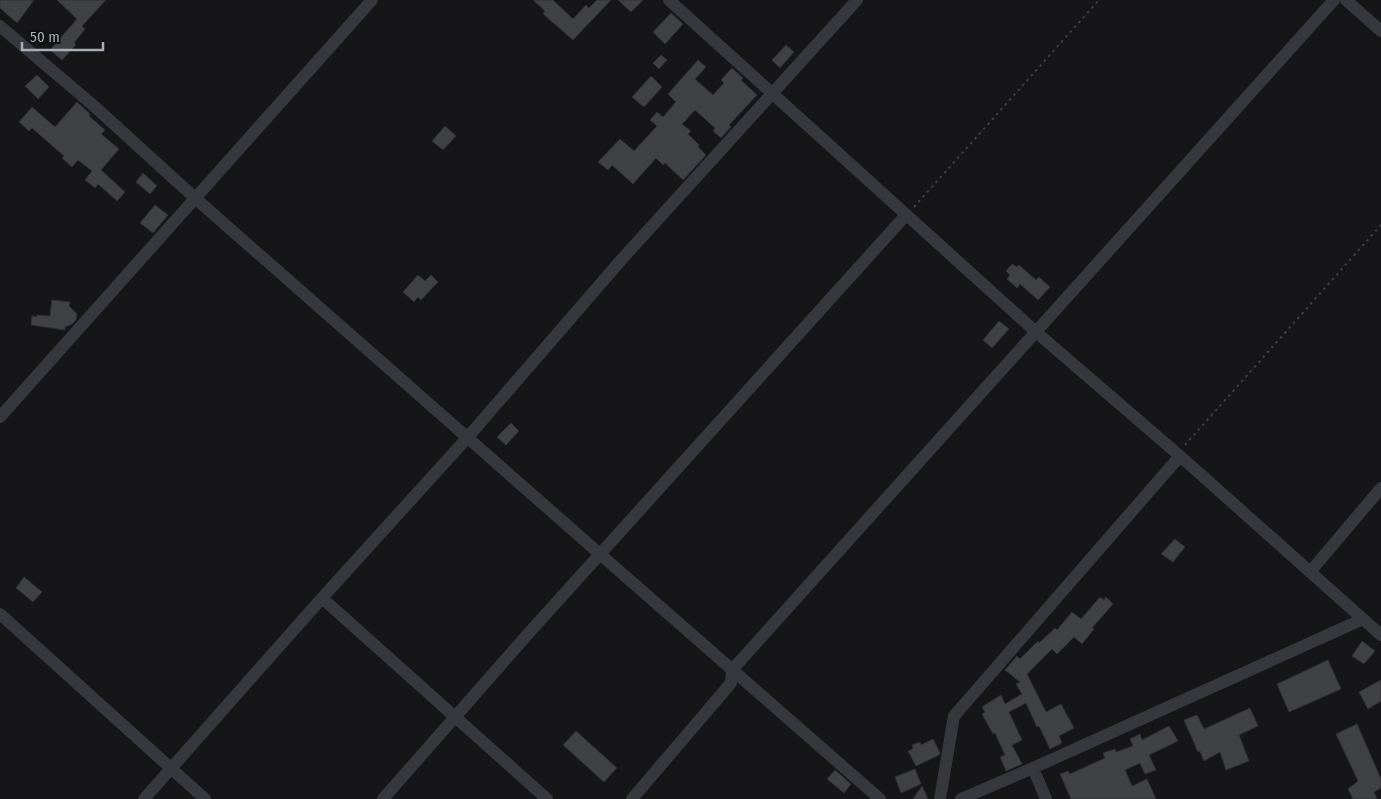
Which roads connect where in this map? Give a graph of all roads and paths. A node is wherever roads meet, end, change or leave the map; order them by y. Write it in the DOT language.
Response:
graph roads {
  1 [pos="372,0"];
  2 [pos="669,0"];
  3 [pos="857,0"];
  4 [pos="1099,0"];
  5 [pos="1334,0"];
  6 [pos="1346,0"];
  7 [pos="0,26"];
  8 [pos="1381,32"];
  9 [pos="773,93"];
  10 [pos="195,198"];
  11 [pos="906,215"];
  12 [pos="1381,226"];
  13 [pos="1036,332"];
  14 [pos="0,417"];
  15 [pos="468,437"];
  16 [pos="1182,450"];
  17 [pos="1381,488"];
  18 [pos="601,555"];
  19 [pos="1310,572"];
  20 [pos="322,598"];
  21 [pos="0,614"];
  22 [pos="1363,619"];
  23 [pos="1381,635"];
  24 [pos="732,670"];
  25 [pos="455,718"];
  26 [pos="1033,768"];
  27 [pos="171,769"];
  28 [pos="144,799"];
  29 [pos="205,799"];
  30 [pos="383,799"];
  31 [pos="548,799"];
  32 [pos="632,799"];
  33 [pos="880,799"];
  34 [pos="940,799"];
  35 [pos="961,799"];
  36 [pos="1046,799"];
  1 -- 10 [label="street"];
  2 -- 9 [label="street"];
  3 -- 9 [label="street"];
  4 -- 11 [label="path"];
  5 -- 13 [label="street"];
  6 -- 8 [label="street"];
  7 -- 10 [label="street"];
  9 -- 11 [label="street"];
  9 -- 15 [label="street"];
  10 -- 14 [label="street"];
  10 -- 15 [label="street"];
  11 -- 13 [label="street"];
  11 -- 18 [label="street"];
  12 -- 16 [label="path"];
  13 -- 16 [label="street"];
  13 -- 24 [label="street"];
  15 -- 18 [label="street"];
  15 -- 20 [label="street"];
  16 -- 19 [label="street"];
  16 -- 34 [label="street"];
  17 -- 19 [label="street"];
  18 -- 24 [label="street"];
  18 -- 25 [label="street"];
  19 -- 22 [label="street"];
  20 -- 25 [label="street"];
  20 -- 27 [label="street"];
  21 -- 27 [label="street"];
  22 -- 23 [label="street"];
  22 -- 26 [label="street"];
  24 -- 32 [label="street"];
  24 -- 33 [label="street"];
  25 -- 30 [label="street"];
  25 -- 31 [label="street"];
  26 -- 35 [label="street"];
  26 -- 36 [label="street"];
  27 -- 28 [label="street"];
  27 -- 29 [label="street"];
}
